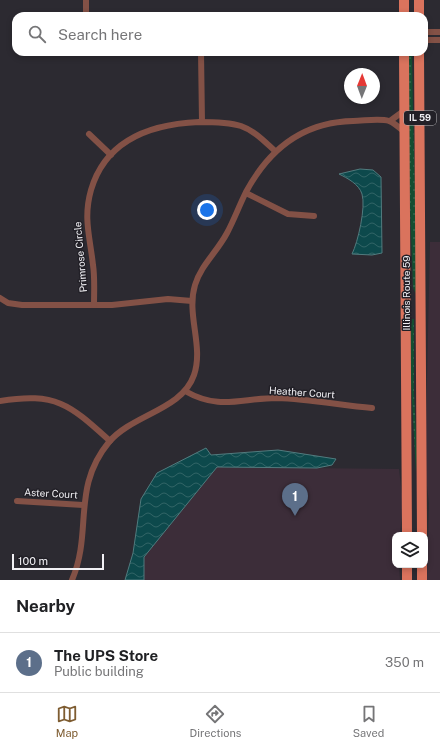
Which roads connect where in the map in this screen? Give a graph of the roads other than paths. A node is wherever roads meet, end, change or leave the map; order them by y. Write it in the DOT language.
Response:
graph roads {
  1 [pos="86,0"];
  2 [pos="404,0"];
  3 [pos="419,0"];
  4 [pos="86,12"];
  5 [pos="404,12"];
  6 [pos="419,12"];
  7 [pos="428,32"];
  8 [pos="440,32"];
  9 [pos="428,40"];
  10 [pos="440,40"];
  11 [pos="201,56"];
  12 [pos="404,56"];
  13 [pos="419,56"];
  14 [pos="405,110"];
  15 [pos="390,121"];
  16 [pos="202,122"];
  17 [pos="405,132"];
  18 [pos="89,134"];
  19 [pos="275,151"];
  20 [pos="111,155"];
  21 [pos="246,193"];
  22 [pos="314,216"];
  23 [pos="0,298"];
  24 [pos="192,301"];
  25 [pos="406,302"];
  26 [pos="94,305"];
  27 [pos="421,308"];
  28 [pos="185,391"];
  29 [pos="0,401"];
  30 [pos="372,408"];
  31 [pos="110,442"];
  32 [pos="17,501"];
  33 [pos="83,505"];
  34 [pos="407,532"];
  35 [pos="422,532"];
  36 [pos="407,568"];
  37 [pos="422,568"];
  38 [pos="72,580"];
  39 [pos="407,580"];
  40 [pos="422,580"];
  1 -- 4 [label="street"];
  2 -- 5 [label="main road"];
  3 -- 6 [label="main road"];
  7 -- 8 [label="street"];
  9 -- 10 [label="street"];
  11 -- 16 [label="street"];
  12 -- 14 [label="main road, Illinois Route 59 / IL 59"];
  13 -- 27 [label="main road, Illinois Route 59 / IL 59"];
  14 -- 15 [label="street"];
  14 -- 17 [label="main road, Illinois Route 59 / IL 59"];
  15 -- 17 [label="street"];
  15 -- 19 [label="street"];
  16 -- 19 [label="street, Primrose Circle"];
  16 -- 20 [label="street, Primrose Circle"];
  17 -- 25 [label="main road, Illinois Route 59 / IL 59"];
  18 -- 20 [label="street"];
  19 -- 21 [label="street"];
  20 -- 26 [label="street, Primrose Circle"];
  21 -- 22 [label="street"];
  21 -- 24 [label="street"];
  23 -- 26 [label="street"];
  24 -- 26 [label="street"];
  24 -- 28 [label="street"];
  25 -- 27 [label="main road"];
  25 -- 34 [label="main road, Illinois Route 59 / IL 59"];
  27 -- 35 [label="main road, Illinois Route 59 / IL 59"];
  28 -- 30 [label="street, Heather Court"];
  28 -- 31 [label="street"];
  29 -- 31 [label="street"];
  31 -- 33 [label="street"];
  32 -- 33 [label="street, Aster Court"];
  33 -- 38 [label="street"];
  36 -- 39 [label="main road"];
  37 -- 40 [label="main road"];
}
